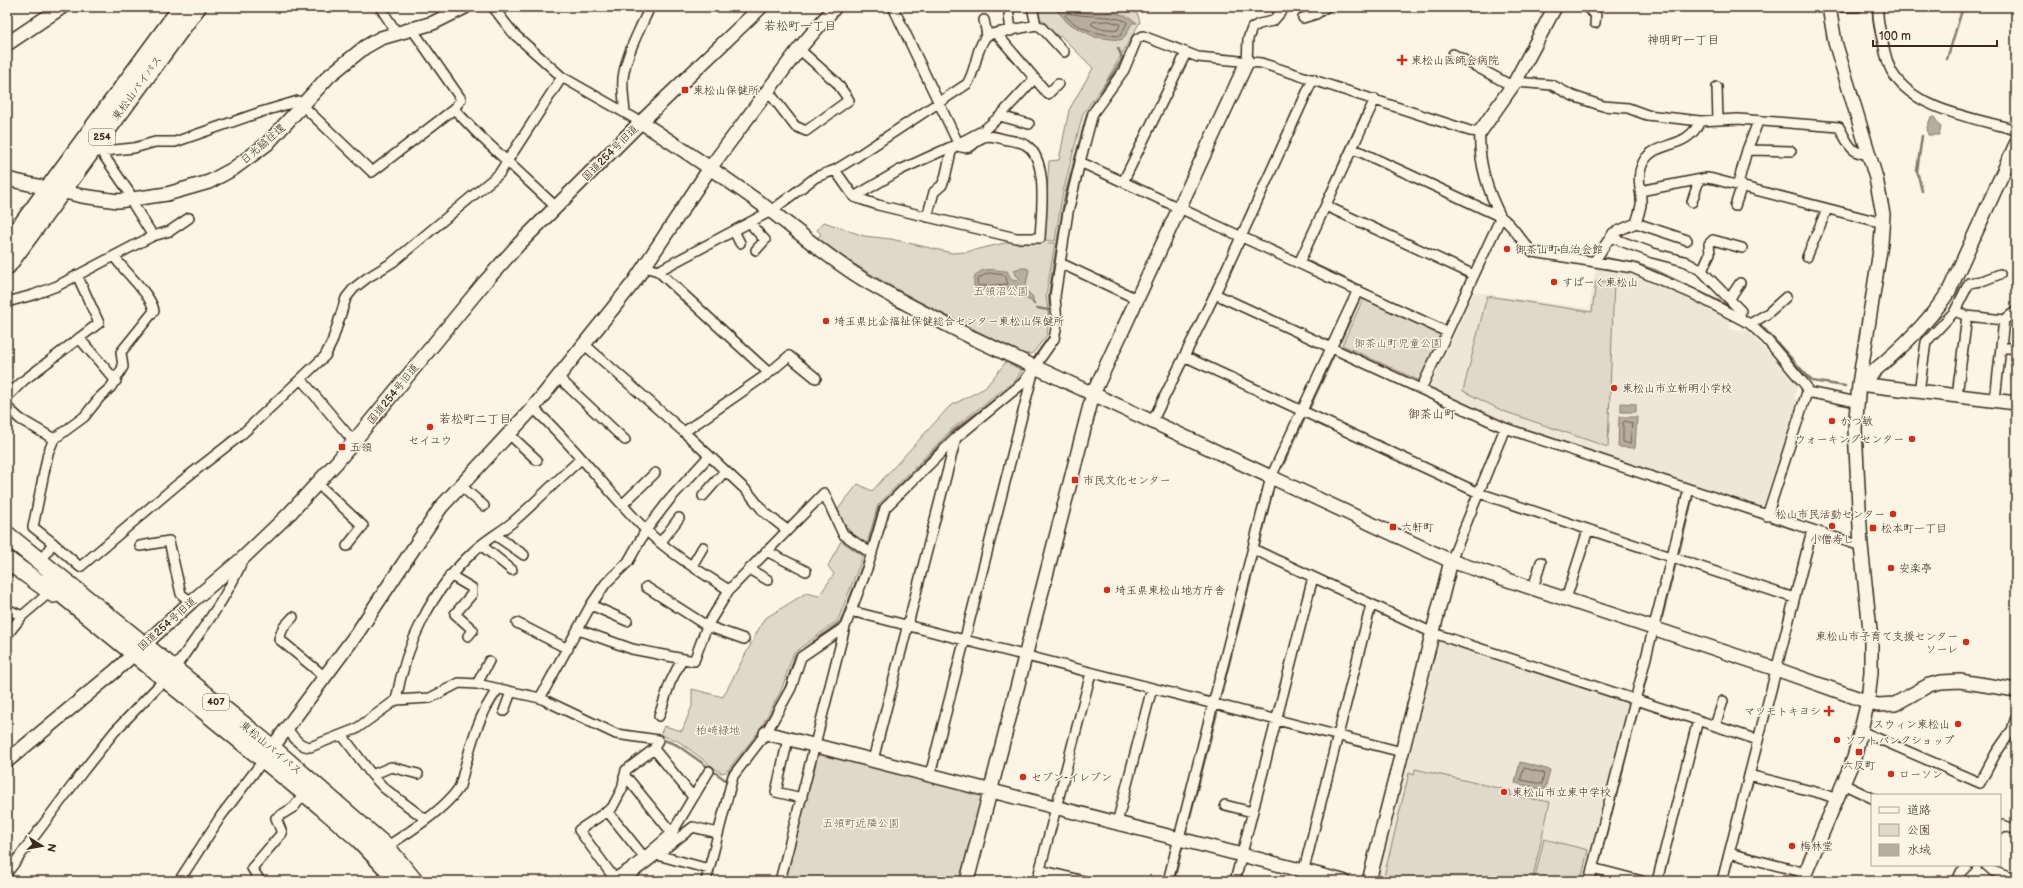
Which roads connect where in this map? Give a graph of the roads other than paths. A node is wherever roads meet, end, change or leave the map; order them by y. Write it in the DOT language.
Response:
graph roads {
  1 [pos="62,7"];
  2 [pos="182,7"];
  3 [pos="197,7"];
  4 [pos="380,7"];
  5 [pos="465,7"];
  6 [pos="493,7"];
  7 [pos="650,7"];
  8 [pos="761,7"];
  9 [pos="835,7"];
  10 [pos="893,7"];
  11 [pos="1032,7"];
  12 [pos="1039,7"];
  13 [pos="1284,7"];
  14 [pos="1326,7"];
  15 [pos="1555,7"];
  16 [pos="1586,7"];
  17 [pos="1829,7"];
  18 [pos="1842,7"];
  19 [pos="1858,7"];
  20 [pos="1878,7"];
  21 [pos="1009,15"];
  22 [pos="1303,18"];
  23 [pos="984,20"];
  24 [pos="1595,23"];
  25 [pos="1035,24"];
  26 [pos="412,29"];
  27 [pos="1010,30"];
  28 [pos="397,33"];
  29 [pos="992,34"];
  30 [pos="7,44"];
  31 [pos="799,49"];
  32 [pos="1064,52"];
  33 [pos="1186,53"];
  34 [pos="1453,54"];
  35 [pos="1247,62"];
  36 [pos="562,77"];
  37 [pos="1034,79"];
  38 [pos="1313,79"];
  39 [pos="1058,84"];
  40 [pos="1514,84"];
  41 [pos="1717,87"];
  42 [pos="768,91"];
  43 [pos="1375,100"];
  44 [pos="939,102"];
  45 [pos="302,105"];
  46 [pos="454,109"];
  47 [pos="625,112"];
  48 [pos="1000,116"];
  49 [pos="1718,120"];
  50 [pos="1700,121"];
  51 [pos="641,122"];
  52 [pos="1758,122"];
  53 [pos="1029,124"];
  54 [pos="2016,130"];
  55 [pos="1480,132"];
  56 [pos="957,144"];
  57 [pos="2016,144"];
  58 [pos="1352,148"];
  59 [pos="1747,150"];
  60 [pos="1791,151"];
  61 [pos="1870,154"];
  62 [pos="507,161"];
  63 [pos="1080,162"];
  64 [pos="710,168"];
  65 [pos="835,170"];
  66 [pos="7,179"];
  67 [pos="1699,180"];
  68 [pos="1123,182"];
  69 [pos="1740,185"];
  70 [pos="54,190"];
  71 [pos="1640,191"];
  72 [pos="854,197"];
  73 [pos="132,200"];
  74 [pos="1692,202"];
  75 [pos="555,206"];
  76 [pos="1326,206"];
  77 [pos="1735,206"];
  78 [pos="1179,208"];
  79 [pos="1827,209"];
  80 [pos="771,211"];
  81 [pos="927,217"];
  82 [pos="1501,217"];
  83 [pos="189,218"];
  84 [pos="752,221"];
  85 [pos="1636,223"];
  86 [pos="1883,223"];
  87 [pos="734,231"];
  88 [pos="153,236"];
  89 [pos="1241,236"];
  90 [pos="1610,237"];
  91 [pos="1687,240"];
  92 [pos="740,243"];
  93 [pos="7,245"];
  94 [pos="1742,248"];
  95 [pos="756,250"];
  96 [pos="114,256"];
  97 [pos="1807,257"];
  98 [pos="1594,262"];
  99 [pos="1060,263"];
  100 [pos="1299,263"];
  101 [pos="7,266"];
  102 [pos="645,267"];
  103 [pos="658,271"];
  104 [pos="1702,271"];
  105 [pos="2000,274"];
  106 [pos="77,275"];
  107 [pos="1474,276"];
  108 [pos="1740,283"];
  109 [pos="1358,290"];
  110 [pos="1214,294"];
  111 [pos="1786,297"];
  112 [pos="1730,298"];
  113 [pos="1136,299"];
  114 [pos="7,302"];
  115 [pos="1955,311"];
  116 [pos="2016,311"];
  117 [pos="1966,316"];
  118 [pos="1740,317"];
  119 [pos="2004,320"];
  120 [pos="1750,324"];
  121 [pos="1448,332"];
  122 [pos="79,338"];
  123 [pos="584,345"];
  124 [pos="1332,347"];
  125 [pos="2001,347"];
  126 [pos="2016,348"];
  127 [pos="1184,356"];
  128 [pos="1035,367"];
  129 [pos="769,373"];
  130 [pos="558,377"];
  131 [pos="816,378"];
  132 [pos="301,380"];
  133 [pos="116,381"];
  134 [pos="1859,384"];
  135 [pos="1421,389"];
  136 [pos="1807,392"];
  137 [pos="1919,392"];
  138 [pos="1093,394"];
  139 [pos="1958,396"];
  140 [pos="7,397"];
  141 [pos="1995,400"];
  142 [pos="1857,402"];
  143 [pos="2016,403"];
  144 [pos="7,407"];
  145 [pos="533,408"];
  146 [pos="1302,410"];
  147 [pos="1152,422"];
  148 [pos="1505,428"];
  149 [pos="684,432"];
  150 [pos="509,434"];
  151 [pos="956,438"];
  152 [pos="54,440"];
  153 [pos="625,440"];
  154 [pos="354,442"];
  155 [pos="709,456"];
  156 [pos="581,459"];
  157 [pos="537,460"];
  158 [pos="726,471"];
  159 [pos="655,473"];
  160 [pos="1271,477"];
  161 [pos="318,484"];
  162 [pos="461,486"];
  163 [pos="1689,489"];
  164 [pos="1479,493"];
  165 [pos="703,496"];
  166 [pos="624,504"];
  167 [pos="484,506"];
  168 [pos="1767,516"];
  169 [pos="679,518"];
  170 [pos="7,521"];
  171 [pos="646,530"];
  172 [pos="787,530"];
  173 [pos="1588,530"];
  174 [pos="1812,530"];
  175 [pos="7,534"];
  176 [pos="496,535"];
  177 [pos="661,542"];
  178 [pos="481,545"];
  179 [pos="140,546"];
  180 [pos="347,546"];
  181 [pos="1861,546"];
  182 [pos="703,547"];
  183 [pos="7,548"];
  184 [pos="49,548"];
  185 [pos="1253,549"];
  186 [pos="766,551"];
  187 [pos="872,554"];
  188 [pos="524,555"];
  189 [pos="1671,557"];
  190 [pos="244,558"];
  191 [pos="7,560"];
  192 [pos="1451,561"];
  193 [pos="1541,562"];
  194 [pos="692,566"];
  195 [pos="749,569"];
  196 [pos="512,570"];
  197 [pos="806,571"];
  198 [pos="450,575"];
  199 [pos="1313,577"];
  200 [pos="768,580"];
  201 [pos="646,587"];
  202 [pos="1533,588"];
  203 [pos="729,590"];
  204 [pos="50,592"];
  205 [pos="1794,598"];
  206 [pos="1566,599"];
  207 [pos="191,602"];
  208 [pos="591,605"];
  209 [pos="1371,605"];
  210 [pos="7,609"];
  211 [pos="851,611"];
  212 [pos="95,614"];
  213 [pos="22,616"];
  214 [pos="293,616"];
  215 [pos="627,621"];
  216 [pos="516,623"];
  217 [pos="707,626"];
  218 [pos="908,626"];
  219 [pos="845,627"];
  220 [pos="1653,628"];
  221 [pos="579,630"];
  222 [pos="1433,633"];
  223 [pos="7,635"];
  224 [pos="468,636"];
  225 [pos="744,639"];
  226 [pos="965,640"];
  227 [pos="140,649"];
  228 [pos="568,649"];
  229 [pos="1025,656"];
  230 [pos="682,659"];
  231 [pos="489,661"];
  232 [pos="1776,669"];
  233 [pos="170,673"];
  234 [pos="1091,673"];
  235 [pos="324,677"];
  236 [pos="477,684"];
  237 [pos="1152,688"];
  238 [pos="498,689"];
  239 [pos="2016,690"];
  240 [pos="511,692"];
  241 [pos="540,698"];
  242 [pos="1635,699"];
  243 [pos="396,700"];
  244 [pos="1723,700"];
  245 [pos="1868,702"];
  246 [pos="1214,704"];
  247 [pos="504,711"];
  248 [pos="659,716"];
  249 [pos="2016,717"];
  250 [pos="1276,720"];
  251 [pos="1698,720"];
  252 [pos="1715,726"];
  253 [pos="287,728"];
  254 [pos="1861,731"];
  255 [pos="766,733"];
  256 [pos="342,735"];
  257 [pos="1338,736"];
  258 [pos="788,739"];
  259 [pos="1758,740"];
  260 [pos="815,746"];
  261 [pos="654,749"];
  262 [pos="1402,752"];
  263 [pos="269,753"];
  264 [pos="873,760"];
  265 [pos="7,761"];
  266 [pos="709,771"];
  267 [pos="418,774"];
  268 [pos="372,775"];
  269 [pos="930,775"];
  270 [pos="1749,775"];
  271 [pos="624,778"];
  272 [pos="1843,784"];
  273 [pos="991,790"];
  274 [pos="304,792"];
  275 [pos="692,797"];
  276 [pos="802,798"];
  277 [pos="1871,798"];
  278 [pos="1837,800"];
  279 [pos="1225,805"];
  280 [pos="1056,807"];
  281 [pos="608,812"];
  282 [pos="1252,812"];
  283 [pos="425,819"];
  284 [pos="1117,823"];
  285 [pos="677,824"];
  286 [pos="693,827"];
  287 [pos="2001,828"];
  288 [pos="2016,830"];
  289 [pos="672,833"];
  290 [pos="718,833"];
  291 [pos="1179,839"];
  292 [pos="386,847"];
  293 [pos="1729,853"];
  294 [pos="657,855"];
  295 [pos="1241,855"];
  296 [pos="644,857"];
  297 [pos="1967,866"];
  298 [pos="1987,866"];
  299 [pos="1592,868"];
  300 [pos="709,869"];
  301 [pos="1040,870"];
  302 [pos="7,873"];
  303 [pos="1302,876"];
  304 [pos="1805,879"];
  305 [pos="616,880"];
  306 [pos="2016,880"];
  307 [pos="179,881"];
  308 [pos="260,881"];
  309 [pos="399,881"];
  310 [pos="414,881"];
  311 [pos="706,881"];
  312 [pos="780,881"];
  313 [pos="968,881"];
  314 [pos="1037,881"];
  315 [pos="1084,881"];
  316 [pos="1168,881"];
  317 [pos="1235,881"];
  318 [pos="1343,881"];
  319 [pos="1369,881"];
  320 [pos="1589,881"];
  321 [pos="1642,881"];
  322 [pos="1657,881"];
  323 [pos="1722,881"];
  324 [pos="1957,881"];
  1 -- 30 [label="street"];
  2 -- 70 [label="highway, 東松山バイパス / 254"];
  3 -- 70 [label="highway, 東松山バイパス / 254"];
  4 -- 28 [label="street"];
  5 -- 26 [label="street, 日光脇往還"];
  6 -- 36 [label="street"];
  7 -- 47 [label="street"];
  8 -- 51 [label="street, 国道254号旧道"];
  9 -- 31 [label="street"];
  10 -- 44 [label="street"];
  11 -- 25 [label="street"];
  12 -- 25 [label="street"];
  13 -- 35 [label="street"];
  14 -- 22 [label="street"];
  15 -- 40 [label="street"];
  16 -- 24 [label="street"];
  17 -- 61 [label="street"];
  18 -- 19 [label="street"];
  20 -- 54 [label="street"];
  21 -- 27 [label="street"];
  23 -- 29 [label="street"];
  25 -- 27 [label="street"];
  25 -- 32 [label="street"];
  26 -- 28 [label="street, 日光脇往還"];
  26 -- 46 [label="street"];
  27 -- 29 [label="street"];
  28 -- 45 [label="street, 日光脇往還"];
  29 -- 37 [label="street"];
  29 -- 44 [label="street"];
  31 -- 42 [label="street"];
  31 -- 42 [label="street"];
  33 -- 35 [label="street"];
  33 -- 63 [label="street"];
  33 -- 68 [label="street"];
  34 -- 40 [label="street"];
  35 -- 38 [label="street"];
  35 -- 78 [label="street"];
  36 -- 47 [label="street"];
  36 -- 62 [label="street"];
  37 -- 39 [label="street"];
  37 -- 48 [label="street"];
  38 -- 43 [label="street"];
  38 -- 89 [label="street"];
  40 -- 50 [label="street"];
  40 -- 55 [label="street"];
  41 -- 49 [label="street"];
  42 -- 64 [label="street"];
  43 -- 55 [label="street"];
  43 -- 58 [label="street"];
  44 -- 56 [label="street"];
  44 -- 65 [label="street"];
  45 -- 46 [label="street"];
  45 -- 73 [label="street, 日光脇往還"];
  45 -- 73 [label="street"];
  46 -- 62 [label="street"];
  47 -- 51 [label="street"];
  48 -- 53 [label="street"];
  48 -- 56 [label="street"];
  49 -- 50 [label="street"];
  49 -- 52 [label="street"];
  50 -- 71 [label="street"];
  51 -- 64 [label="street"];
  51 -- 75 [label="street, 国道254号旧道"];
  52 -- 59 [label="street"];
  52 -- 61 [label="street"];
  55 -- 82 [label="street"];
  56 -- 72 [label="street"];
  56 -- 81 [label="street"];
  56 -- 81 [label="street"];
  57 -- 134 [label="street"];
  58 -- 76 [label="street"];
  58 -- 82 [label="street"];
  59 -- 60 [label="street"];
  59 -- 69 [label="street"];
  61 -- 86 [label="street"];
  62 -- 75 [label="street"];
  62 -- 132 [label="street"];
  63 -- 68 [label="street"];
  63 -- 99 [label="street"];
  64 -- 80 [label="street"];
  64 -- 102 [label="street"];
  65 -- 72 [label="street"];
  65 -- 80 [label="street"];
  66 -- 70 [label="street, 日光脇往還"];
  67 -- 69 [label="street"];
  67 -- 71 [label="street"];
  67 -- 74 [label="street"];
  68 -- 78 [label="street"];
  69 -- 77 [label="street"];
  69 -- 79 [label="street"];
  70 -- 73 [label="street, 日光脇往還"];
  70 -- 93 [label="highway, 東松山バイパス / 254"];
  70 -- 101 [label="highway, 東松山バイパス / 254"];
  71 -- 85 [label="street"];
  72 -- 81 [label="street"];
  73 -- 88 [label="street"];
  75 -- 154 [label="street, 国道254号旧道"];
  76 -- 100 [label="street"];
  76 -- 107 [label="street"];
  78 -- 89 [label="street"];
  78 -- 113 [label="street"];
  79 -- 86 [label="street"];
  79 -- 97 [label="street"];
  80 -- 84 [label="street"];
  80 -- 128 [label="street"];
  82 -- 98 [label="street"];
  82 -- 107 [label="street"];
  83 -- 88 [label="street"];
  84 -- 87 [label="street"];
  84 -- 95 [label="street"];
  85 -- 90 [label="street"];
  85 -- 91 [label="street"];
  86 -- 134 [label="street"];
  87 -- 92 [label="street"];
  87 -- 103 [label="street"];
  88 -- 96 [label="street"];
  89 -- 100 [label="street"];
  89 -- 110 [label="street"];
  90 -- 98 [label="street"];
  90 -- 104 [label="street"];
  94 -- 104 [label="street"];
  96 -- 106 [label="street"];
  96 -- 133 [label="street"];
  98 -- 118 [label="street"];
  99 -- 113 [label="street"];
  99 -- 128 [label="street"];
  100 -- 109 [label="street"];
  102 -- 103 [label="street"];
  102 -- 123 [label="street"];
  103 -- 129 [label="street"];
  104 -- 112 [label="street"];
  105 -- 115 [label="street"];
  106 -- 114 [label="street"];
  106 -- 122 [label="street"];
  107 -- 121 [label="street"];
  108 -- 112 [label="street"];
  109 -- 121 [label="street"];
  109 -- 124 [label="street"];
  110 -- 124 [label="street"];
  110 -- 127 [label="street"];
  111 -- 120 [label="street"];
  112 -- 118 [label="street"];
  113 -- 138 [label="street"];
  115 -- 117 [label="street"];
  115 -- 137 [label="street"];
  116 -- 119 [label="street"];
  117 -- 119 [label="street"];
  117 -- 139 [label="street"];
  118 -- 120 [label="street"];
  119 -- 125 [label="street"];
  120 -- 136 [label="street"];
  121 -- 135 [label="street"];
  122 -- 133 [label="street"];
  122 -- 140 [label="street"];
  123 -- 130 [label="street"];
  123 -- 149 [label="street"];
  124 -- 135 [label="street"];
  124 -- 146 [label="street"];
  125 -- 126 [label="street"];
  125 -- 141 [label="street"];
  127 -- 146 [label="street"];
  127 -- 147 [label="street"];
  128 -- 138 [label="street"];
  128 -- 151 [label="street"];
  128 -- 226 [label="street"];
  129 -- 131 [label="street"];
  129 -- 149 [label="street"];
  130 -- 145 [label="street"];
  130 -- 153 [label="street"];
  132 -- 154 [label="street"];
  132 -- 184 [label="street"];
  133 -- 152 [label="street"];
  134 -- 137 [label="street"];
  134 -- 142 [label="street"];
  135 -- 148 [label="street"];
  136 -- 142 [label="street"];
  136 -- 168 [label="street"];
  137 -- 139 [label="street"];
  138 -- 147 [label="street"];
  138 -- 229 [label="street"];
  139 -- 141 [label="street"];
  141 -- 143 [label="street"];
  142 -- 181 [label="street"];
  144 -- 152 [label="street"];
  145 -- 150 [label="street"];
  145 -- 156 [label="street"];
  146 -- 160 [label="street"];
  146 -- 164 [label="street"];
  147 -- 160 [label="street"];
  148 -- 163 [label="street"];
  148 -- 164 [label="street"];
  149 -- 155 [label="street"];
  150 -- 157 [label="street"];
  150 -- 162 [label="street"];
  151 -- 187 [label="street"];
  151 -- 218 [label="street"];
  152 -- 184 [label="street"];
  154 -- 161 [label="street, 国道254号旧道"];
  155 -- 158 [label="street"];
  155 -- 171 [label="street"];
  156 -- 166 [label="street"];
  156 -- 176 [label="street"];
  158 -- 165 [label="street"];
  158 -- 172 [label="street"];
  159 -- 166 [label="street"];
  160 -- 185 [label="street"];
  160 -- 192 [label="street"];
  161 -- 180 [label="street"];
  161 -- 190 [label="street, 国道254号旧道"];
  162 -- 167 [label="street"];
  162 -- 235 [label="street"];
  163 -- 168 [label="street"];
  163 -- 189 [label="street"];
  164 -- 173 [label="street"];
  164 -- 192 [label="street"];
  166 -- 171 [label="street"];
  168 -- 174 [label="street"];
  169 -- 177 [label="street"];
  170 -- 184 [label="highway"];
  171 -- 177 [label="street"];
  171 -- 208 [label="street"];
  172 -- 186 [label="street"];
  172 -- 187 [label="street"];
  173 -- 189 [label="street"];
  173 -- 206 [label="street"];
  174 -- 181 [label="street"];
  174 -- 205 [label="street"];
  175 -- 212 [label="highway, 東松山バイパス / 407"];
  176 -- 178 [label="street"];
  176 -- 188 [label="street"];
  177 -- 194 [label="street"];
  178 -- 196 [label="street"];
  178 -- 198 [label="street"];
  179 -- 207 [label="street"];
  181 -- 245 [label="street"];
  182 -- 194 [label="street"];
  183 -- 212 [label="highway, 東松山バイパス / 407"];
  184 -- 212 [label="highway"];
  185 -- 199 [label="street"];
  185 -- 246 [label="street"];
  186 -- 195 [label="street"];
  186 -- 197 [label="street"];
  187 -- 211 [label="street"];
  189 -- 205 [label="street"];
  189 -- 220 [label="street"];
  190 -- 207 [label="street, 国道254号旧道"];
  190 -- 233 [label="street"];
  191 -- 204 [label="highway"];
  192 -- 202 [label="street"];
  192 -- 222 [label="street"];
  193 -- 202 [label="street"];
  194 -- 203 [label="street"];
  195 -- 200 [label="street"];
  195 -- 203 [label="street"];
  198 -- 224 [label="street"];
  198 -- 243 [label="street"];
  199 -- 209 [label="street"];
  199 -- 250 [label="street"];
  201 -- 217 [label="street"];
  202 -- 206 [label="street"];
  203 -- 217 [label="street"];
  204 -- 212 [label="highway"];
  204 -- 213 [label="street"];
  205 -- 232 [label="street"];
  206 -- 220 [label="street"];
  207 -- 227 [label="street, 国道254号旧道"];
  208 -- 215 [label="street"];
  208 -- 221 [label="street"];
  209 -- 222 [label="street"];
  209 -- 257 [label="street"];
  210 -- 213 [label="street"];
  211 -- 218 [label="street"];
  211 -- 219 [label="street"];
  212 -- 227 [label="highway, 東松山バイパス / 407"];
  213 -- 223 [label="street"];
  214 -- 235 [label="street"];
  216 -- 228 [label="street"];
  217 -- 225 [label="street"];
  217 -- 230 [label="street"];
  218 -- 226 [label="street"];
  218 -- 264 [label="street"];
  219 -- 255 [label="street"];
  219 -- 260 [label="street"];
  220 -- 232 [label="street"];
  220 -- 242 [label="street"];
  221 -- 228 [label="street"];
  221 -- 230 [label="street"];
  222 -- 242 [label="street"];
  222 -- 262 [label="street"];
  226 -- 229 [label="street"];
  226 -- 269 [label="street"];
  227 -- 233 [label="highway, 東松山バイパス / 407"];
  227 -- 265 [label="street, 国道254号旧道"];
  228 -- 241 [label="street"];
  229 -- 234 [label="street"];
  229 -- 273 [label="street"];
  230 -- 248 [label="street"];
  231 -- 236 [label="street"];
  232 -- 245 [label="street"];
  232 -- 259 [label="street"];
  233 -- 263 [label="highway, 東松山バイパス / 407"];
  233 -- 302 [label="street"];
  234 -- 237 [label="street"];
  234 -- 280 [label="street"];
  235 -- 253 [label="street"];
  236 -- 238 [label="street"];
  236 -- 243 [label="street"];
  237 -- 246 [label="street"];
  237 -- 284 [label="street"];
  238 -- 240 [label="street"];
  238 -- 283 [label="street"];
  239 -- 245 [label="street"];
  240 -- 241 [label="street"];
  240 -- 247 [label="street"];
  241 -- 261 [label="street"];
  242 -- 251 [label="street"];
  242 -- 299 [label="street"];
  243 -- 256 [label="street"];
  244 -- 252 [label="street"];
  245 -- 254 [label="street"];
  246 -- 250 [label="street"];
  246 -- 291 [label="street"];
  249 -- 254 [label="street"];
  250 -- 257 [label="street"];
  250 -- 282 [label="street"];
  251 -- 252 [label="street"];
  251 -- 322 [label="street"];
  252 -- 259 [label="street"];
  253 -- 256 [label="street"];
  253 -- 263 [label="street"];
  254 -- 272 [label="street"];
  255 -- 258 [label="street"];
  255 -- 290 [label="street"];
  256 -- 268 [label="street"];
  257 -- 262 [label="street"];
  257 -- 303 [label="street"];
  258 -- 260 [label="street"];
  258 -- 276 [label="street"];
  259 -- 270 [label="street"];
  260 -- 264 [label="street"];
  260 -- 276 [label="street"];
  261 -- 271 [label="street"];
  261 -- 275 [label="street"];
  262 -- 319 [label="street"];
  263 -- 274 [label="highway, 東松山バイパス / 407"];
  263 -- 292 [label="highway, 東松山バイパス / 407"];
  263 -- 307 [label="street"];
  264 -- 269 [label="street"];
  266 -- 275 [label="street"];
  267 -- 268 [label="street"];
  268 -- 283 [label="street"];
  269 -- 273 [label="street"];
  270 -- 278 [label="street"];
  270 -- 293 [label="street"];
  271 -- 281 [label="street"];
  271 -- 289 [label="street"];
  272 -- 277 [label="street"];
  272 -- 278 [label="street"];
  273 -- 280 [label="street"];
  273 -- 313 [label="street"];
  274 -- 308 [label="street"];
  274 -- 309 [label="highway, 東松山バイパス / 407"];
  275 -- 285 [label="street"];
  276 -- 312 [label="street"];
  278 -- 304 [label="street"];
  279 -- 282 [label="street"];
  280 -- 284 [label="street"];
  280 -- 301 [label="street"];
  281 -- 296 [label="street"];
  281 -- 305 [label="street"];
  282 -- 295 [label="street"];
  283 -- 292 [label="street"];
  284 -- 291 [label="street"];
  285 -- 286 [label="street"];
  285 -- 289 [label="street"];
  286 -- 290 [label="street"];
  286 -- 294 [label="street"];
  287 -- 288 [label="street"];
  289 -- 296 [label="street"];
  290 -- 300 [label="street"];
  291 -- 295 [label="street"];
  291 -- 316 [label="street"];
  292 -- 310 [label="highway, 東松山バイパス / 407"];
  293 -- 304 [label="street"];
  293 -- 323 [label="street"];
  294 -- 300 [label="street"];
  294 -- 305 [label="street"];
  295 -- 303 [label="street"];
  295 -- 317 [label="street"];
  296 -- 305 [label="street"];
  297 -- 324 [label="street"];
  298 -- 306 [label="street"];
  299 -- 320 [label="street"];
  299 -- 321 [label="street"];
  300 -- 311 [label="street"];
  301 -- 314 [label="street"];
  301 -- 315 [label="street"];
  303 -- 318 [label="street"];
}
